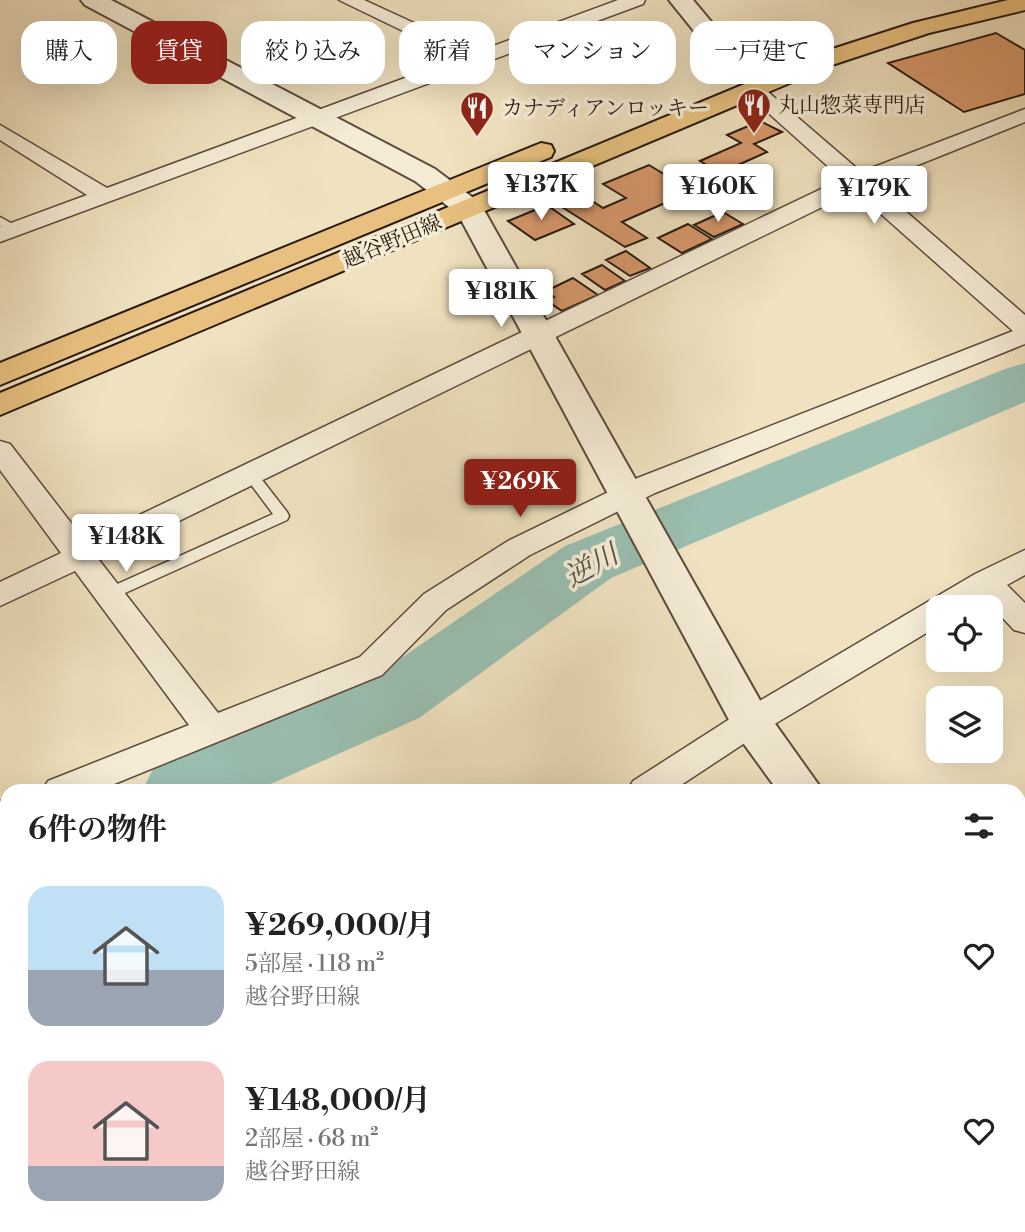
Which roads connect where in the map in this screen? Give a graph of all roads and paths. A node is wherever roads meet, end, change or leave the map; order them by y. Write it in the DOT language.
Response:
graph roads {
  1 [pos="93,0"];
  2 [pos="348,0"];
  3 [pos="636,0"];
  4 [pos="681,0"];
  5 [pos="960,0"];
  6 [pos="1025,3"];
  7 [pos="698,21"];
  8 [pos="399,23"];
  9 [pos="834,38"];
  10 [pos="495,52"];
  11 [pos="834,54"];
  12 [pos="412,84"];
  13 [pos="736,84"];
  14 [pos="738,84"];
  15 [pos="751,84"];
  16 [pos="1025,115"];
  17 [pos="320,119"];
  18 [pos="0,131"];
  19 [pos="856,181"];
  20 [pos="445,189"];
  21 [pos="105,196"];
  22 [pos="470,209"];
  23 [pos="5,228"];
  24 [pos="1025,328"];
  25 [pos="541,335"];
  26 [pos="1025,335"];
  27 [pos="0,375"];
  28 [pos="0,405"];
  29 [pos="0,450"];
  30 [pos="251,475"];
  31 [pos="630,504"];
  32 [pos="80,556"];
  33 [pos="1025,561"];
  34 [pos="986,582"];
  35 [pos="109,594"];
  36 [pos="0,595"];
  37 [pos="964,595"];
  38 [pos="926,618"];
  39 [pos="1025,622"];
  40 [pos="751,722"];
  41 [pos="211,729"];
  42 [pos="77,784"];
  43 [pos="656,784"];
  44 [pos="797,784"];
  1 -- 17 [label="street"];
  2 -- 8 [label="street"];
  3 -- 10 [label="street"];
  4 -- 7 [label="street"];
  5 -- 9 [label="main road, 越谷野田線"];
  6 -- 11 [label="main road, 越谷野田線"];
  12 -- 17 [label="street"];
  13 -- 20 [label="main road, 越谷野田線"];
  14 -- 22 [label="main road, 越谷野田線"];
  15 -- 19 [label="street"];
  16 -- 19 [label="street"];
  17 -- 20 [label="street"];
  17 -- 21 [label="street"];
  18 -- 21 [label="street"];
  19 -- 24 [label="street"];
  19 -- 25 [label="street"];
  20 -- 22 [label="street"];
  20 -- 27 [label="main road, 越谷野田線"];
  21 -- 23 [label="street"];
  22 -- 25 [label="street"];
  22 -- 28 [label="main road, 越谷野田線"];
  25 -- 30 [label="street"];
  25 -- 31 [label="street"];
  26 -- 31 [label="street"];
  29 -- 32 [label="street"];
  30 -- 32 [label="street"];
  30 -- 35 [label="lane"];
  31 -- 40 [label="street"];
  31 -- 41 [label="street"];
  32 -- 35 [label="street"];
  32 -- 36 [label="street"];
  33 -- 34 [label="street"];
  34 -- 37 [label="street"];
  34 -- 39 [label="street"];
  35 -- 41 [label="street"];
  38 -- 40 [label="street"];
  40 -- 43 [label="street"];
  40 -- 44 [label="street"];
  41 -- 42 [label="street"];
}
